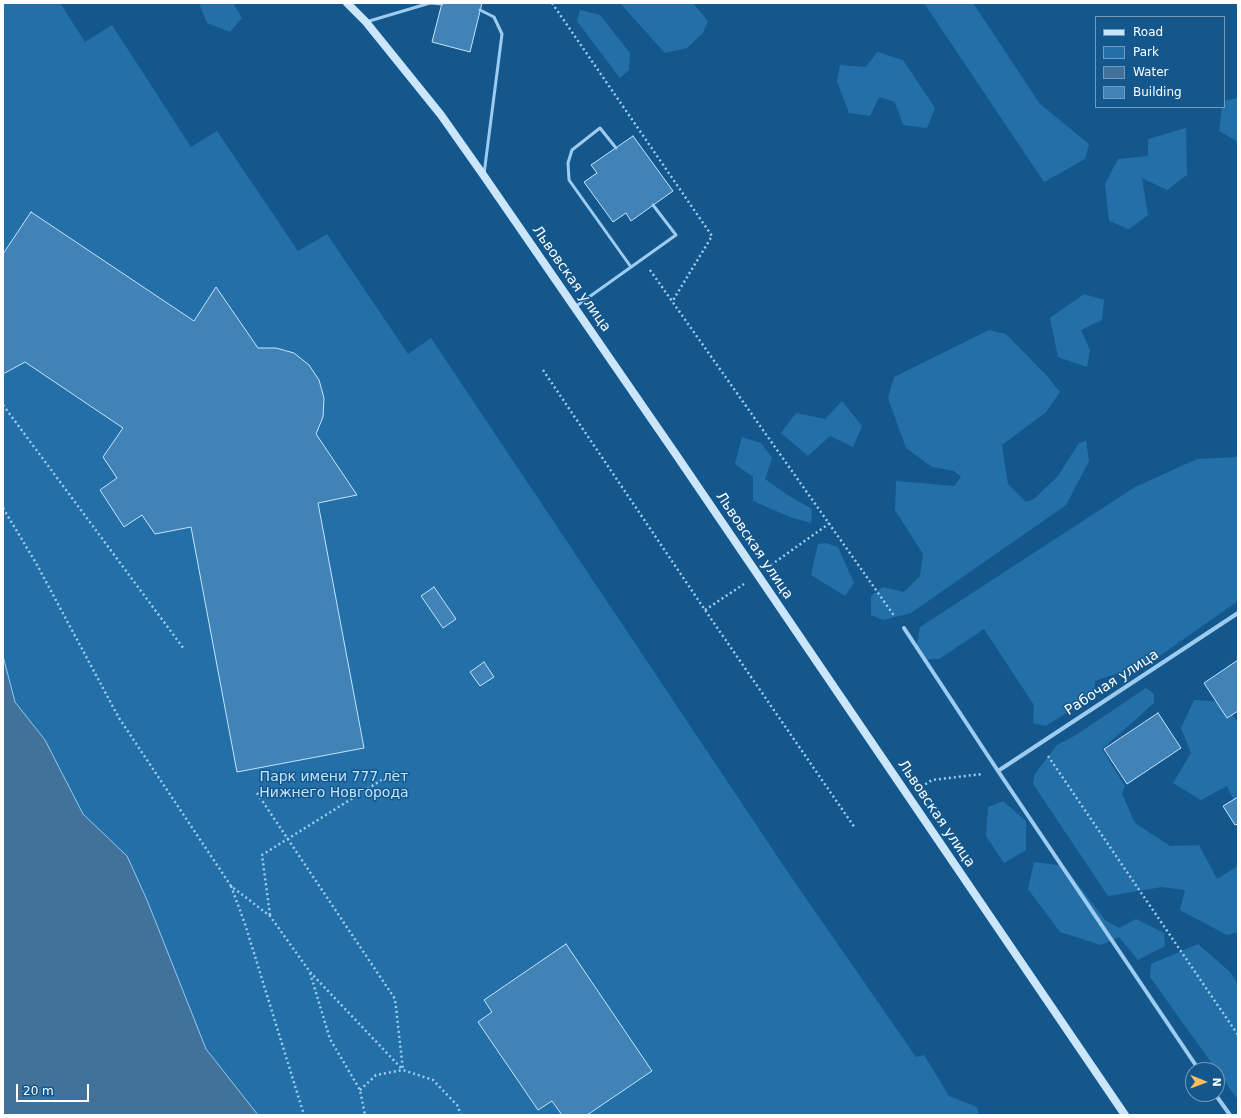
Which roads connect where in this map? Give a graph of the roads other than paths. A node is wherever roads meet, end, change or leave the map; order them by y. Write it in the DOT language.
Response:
graph roads {
  1 [pos="347,3"];
  2 [pos="442,4"];
  3 [pos="480,10"];
  4 [pos="366,22"];
  5 [pos="616,148"];
  6 [pos="484,176"];
  7 [pos="653,205"];
  8 [pos="631,267"];
  9 [pos="575,307"];
  10 [pos="1238,613"];
  11 [pos="904,628"];
  12 [pos="998,771"];
  13 [pos="1194,1062"];
  14 [pos="1221,1102"];
  15 [pos="1124,1115"];
  16 [pos="1230,1115"];
  1 -- 4 [label="main road, Львовская улица"];
  2 -- 4 [label="lane"];
  3 -- 6 [label="lane"];
  4 -- 6 [label="main road, Львовская улица"];
  5 -- 8 [label="lane"];
  6 -- 9 [label="main road, Львовская улица"];
  7 -- 8 [label="lane"];
  8 -- 9 [label="lane"];
  9 -- 15 [label="main road, Львовская улица"];
  10 -- 12 [label="street, Рабочая улица"];
  11 -- 12 [label="street"];
  12 -- 13 [label="street"];
  14 -- 16 [label="street"];
}
